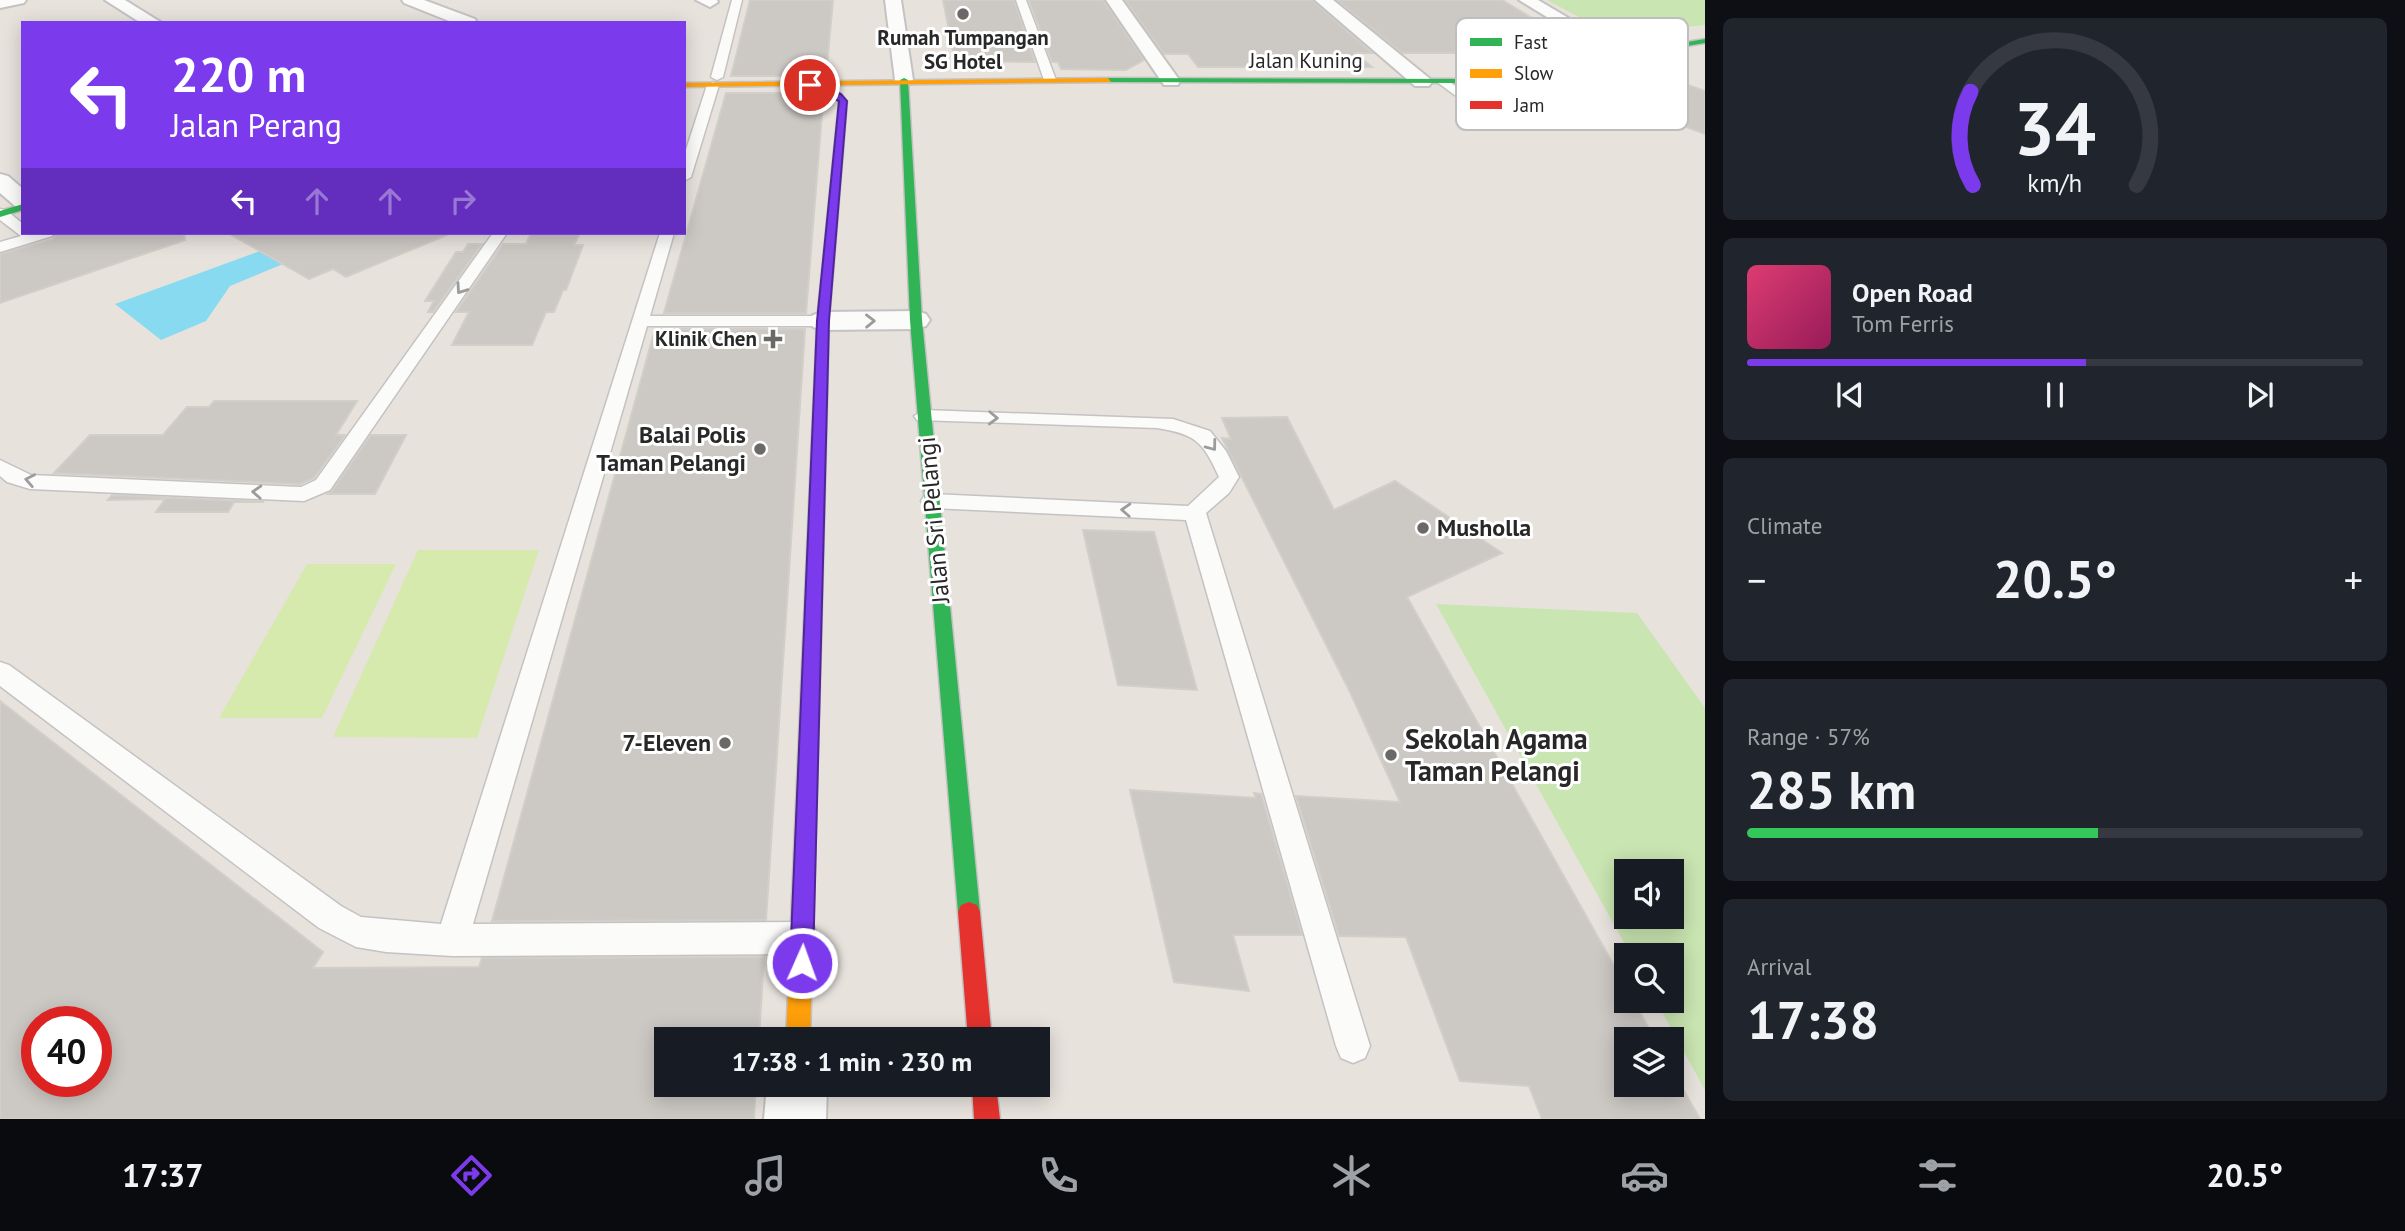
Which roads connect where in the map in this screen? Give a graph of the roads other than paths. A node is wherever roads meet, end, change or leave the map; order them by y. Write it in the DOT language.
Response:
graph roads {
  1 [pos="18,0"];
  2 [pos="113,0"];
  3 [pos="410,0"];
  4 [pos="737,0"];
  5 [pos="893,0"];
  6 [pos="1021,0"];
  7 [pos="1114,0"];
  8 [pos="1323,0"];
  9 [pos="1527,0"];
  10 [pos="0,3"];
  11 [pos="1558,18"];
  12 [pos="150,21"];
  13 [pos="464,21"];
  14 [pos="686,77"];
  15 [pos="904,80"];
  16 [pos="1050,80"];
  17 [pos="715,81"];
  18 [pos="1171,81"];
  19 [pos="1456,81"];
  20 [pos="1422,82"];
  21 [pos="1443,82"];
  22 [pos="686,85"];
  23 [pos="810,85"];
  24 [pos="1456,92"];
  25 [pos="686,171"];
  26 [pos="0,181"];
  27 [pos="21,199"];
  28 [pos="21,208"];
  29 [pos="1,214"];
  30 [pos="21,230"];
  31 [pos="24,235"];
  32 [pos="499,235"];
  33 [pos="666,235"];
  34 [pos="0,247"];
  35 [pos="916,320"];
  36 [pos="640,321"];
  37 [pos="823,321"];
  38 [pos="924,416"];
  39 [pos="0,466"];
  40 [pos="932,501"];
  41 [pos="1195,513"];
  42 [pos="0,672"];
  43 [pos="803,938"];
  44 [pos="452,940"];
  45 [pos="799,1027"];
  46 [pos="979,1027"];
  47 [pos="1353,1046"];
  48 [pos="796,1097"];
  49 [pos="985,1097"];
  50 [pos="795,1119"];
  51 [pos="987,1119"];
  1 -- 10 [label="street"];
  2 -- 12 [label="street"];
  3 -- 13 [label="street"];
  4 -- 17 [label="lane"];
  5 -- 15 [label="street, Jalan Sri Pelangi"];
  6 -- 16 [label="lane"];
  7 -- 18 [label="street"];
  8 -- 20 [label="street"];
  9 -- 11 [label="street"];
  14 -- 17 [label="street, Jalan Kuning"];
  15 -- 16 [label="street, Jalan Kuning"];
  15 -- 17 [label="street, Jalan Kuning"];
  15 -- 23 [label="street, Jalan Kuning"];
  15 -- 35 [label="street, Jalan Sri Pelangi"];
  16 -- 18 [label="street, Jalan Kuning"];
  17 -- 22 [label="street, Jalan Kuning"];
  17 -- 23 [label="street, Jalan Kuning"];
  17 -- 25 [label="lane"];
  18 -- 20 [label="street, Jalan Kuning"];
  19 -- 21 [label="street, Jalan Kuning"];
  20 -- 21 [label="street, Jalan Kuning"];
  21 -- 24 [label="lane"];
  23 -- 37 [label="street"];
  26 -- 27 [label="street"];
  28 -- 29 [label="street"];
  29 -- 30 [label="lane"];
  31 -- 34 [label="lane"];
  32 -- 39 [label="lane, one-way"];
  33 -- 36 [label="lane"];
  37 -- 35 [label="street, one-way"];
  35 -- 38 [label="street, Jalan Sri Pelangi"];
  36 -- 37 [label="lane"];
  36 -- 44 [label="lane"];
  37 -- 43 [label="street"];
  38 -- 40 [label="street, Jalan Sri Pelangi"];
  38 -- 41 [label="lane, one-way"];
  41 -- 40 [label="lane, one-way"];
  40 -- 46 [label="street, Jalan Sri Pelangi"];
  41 -- 47 [label="lane"];
  42 -- 44 [label="lane"];
  43 -- 44 [label="lane"];
  43 -- 45 [label="street"];
  48 -- 50 [label="street"];
  49 -- 51 [label="street"];
}
